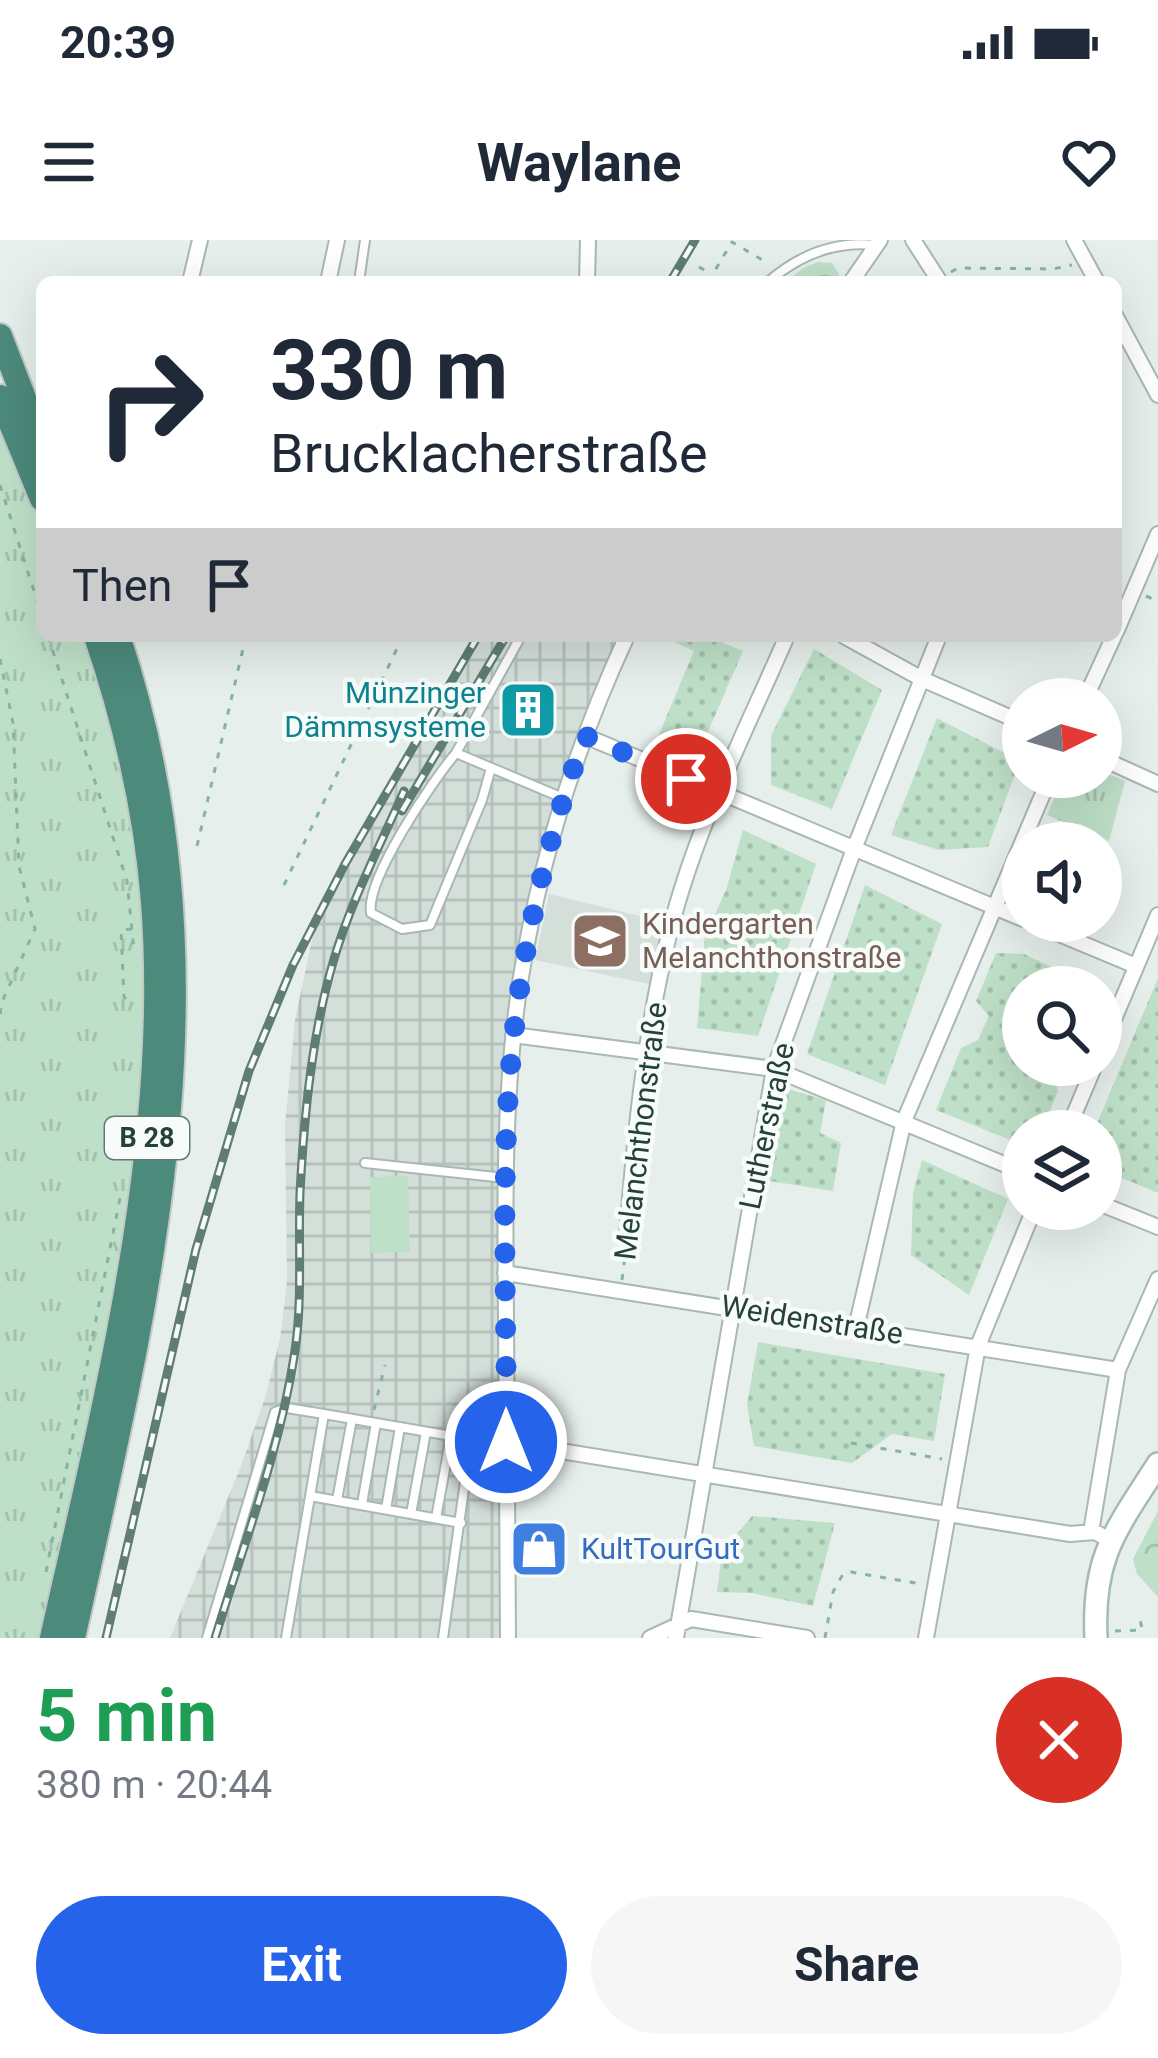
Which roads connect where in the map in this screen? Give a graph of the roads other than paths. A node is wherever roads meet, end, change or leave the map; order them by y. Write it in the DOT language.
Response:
graph roads {
  1 [pos="200,240"];
  2 [pos="337,240"];
  3 [pos="364,240"];
  4 [pos="588,240"];
  5 [pos="913,240"];
  6 [pos="1074,240"];
  7 [pos="878,243"];
  8 [pos="191,276"];
  9 [pos="329,276"];
  10 [pos="360,276"];
  11 [pos="587,276"];
  12 [pos="775,276"];
  13 [pos="855,276"];
  14 [pos="936,276"];
  15 [pos="1094,276"];
  16 [pos="1122,328"];
  17 [pos="0,336"];
  18 [pos="1158,395"];
  19 [pos="0,397"];
  20 [pos="36,429"];
  21 [pos="36,484"];
  22 [pos="1158,534"];
  23 [pos="1122,606"];
  24 [pos="98,642"];
  25 [pos="120,642"];
  26 [pos="518,642"];
  27 [pos="624,642"];
  28 [pos="784,642"];
  29 [pos="855,642"];
  30 [pos="937,642"];
  31 [pos="1111,642"];
  32 [pos="1095,678"];
  33 [pos="922,679"];
  34 [pos="1002,714"];
  35 [pos="585,736"];
  36 [pos="456,753"];
  37 [pos="491,768"];
  38 [pos="1122,768"];
  39 [pos="1158,784"];
  40 [pos="719,794"];
  41 [pos="564,798"];
  42 [pos="1041,798"];
  43 [pos="854,849"];
  44 [pos="996,908"];
  45 [pos="1002,910"];
  46 [pos="1158,915"];
  47 [pos="1078,942"];
  48 [pos="1136,966"];
  49 [pos="1122,1000"];
  50 [pos="513,1036"];
  51 [pos="646,1052"];
  52 [pos="774,1069"];
  53 [pos="904,1121"];
  54 [pos="365,1163"];
  55 [pos="1002,1163"];
  56 [pos="505,1178"];
  57 [pos="1122,1212"];
  58 [pos="1158,1227"];
  59 [pos="1025,1230"];
  60 [pos="627,1234"];
  61 [pos="505,1273"];
  62 [pos="1158,1279"];
  63 [pos="732,1308"];
  64 [pos="856,1328"];
  65 [pos="978,1346"];
  66 [pos="1118,1370"];
  67 [pos="324,1414"];
  68 [pos="352,1419"];
  69 [pos="376,1423"];
  70 [pos="400,1427"];
  71 [pos="426,1432"];
  72 [pos="451,1436"];
  73 [pos="506,1442"];
  74 [pos="1158,1464"];
  75 [pos="704,1473"];
  76 [pos="310,1496"];
  77 [pos="337,1501"];
  78 [pos="362,1505"];
  79 [pos="386,1509"];
  80 [pos="412,1514"];
  81 [pos="947,1514"];
  82 [pos="436,1518"];
  83 [pos="461,1523"];
  84 [pos="1101,1536"];
  85 [pos="679,1621"];
  86 [pos="1103,1635"];
  87 [pos="52,1638"];
  88 [pos="73,1638"];
  89 [pos="208,1638"];
  90 [pos="286,1638"];
  91 [pos="443,1638"];
  92 [pos="508,1638"];
  93 [pos="650,1638"];
  94 [pos="676,1638"];
  95 [pos="808,1638"];
  96 [pos="926,1638"];
  1 -- 8 [label="street"];
  2 -- 9 [label="street"];
  3 -- 10 [label="lane"];
  4 -- 11 [label="street"];
  5 -- 14 [label="street"];
  6 -- 15 [label="street"];
  7 -- 12 [label="lane"];
  7 -- 13 [label="street"];
  16 -- 18 [label="street"];
  17 -- 20 [label="highway"];
  19 -- 21 [label="highway"];
  22 -- 23 [label="street"];
  24 -- 87 [label="highway, B 28"];
  25 -- 88 [label="highway, B 28"];
  26 -- 36 [label="lane"];
  27 -- 35 [label="street"];
  28 -- 40 [label="street, Melanchthonstraße"];
  29 -- 33 [label="street"];
  30 -- 33 [label="street, Lutherstraße"];
  31 -- 32 [label="street"];
  33 -- 34 [label="street"];
  33 -- 43 [label="street, Lutherstraße"];
  35 -- 40 [label="street"];
  35 -- 41 [label="street"];
  36 -- 37 [label="lane"];
  36 -- 37 [label="lane"];
  37 -- 41 [label="lane"];
  38 -- 39 [label="street"];
  40 -- 43 [label="street"];
  40 -- 51 [label="street, Melanchthonstraße"];
  41 -- 50 [label="street"];
  42 -- 44 [label="street"];
  43 -- 44 [label="street"];
  43 -- 52 [label="street, Lutherstraße"];
  44 -- 45 [label="street"];
  44 -- 53 [label="street"];
  46 -- 48 [label="street"];
  47 -- 48 [label="street"];
  48 -- 49 [label="street"];
  50 -- 51 [label="street"];
  50 -- 56 [label="street"];
  51 -- 52 [label="street"];
  51 -- 60 [label="street, Melanchthonstraße"];
  52 -- 53 [label="street"];
  52 -- 63 [label="street, Lutherstraße"];
  53 -- 55 [label="street"];
  53 -- 64 [label="street"];
  54 -- 56 [label="lane"];
  56 -- 61 [label="street"];
  57 -- 58 [label="street"];
  59 -- 65 [label="street"];
  61 -- 63 [label="street, Weidenstraße"];
  61 -- 73 [label="street"];
  62 -- 66 [label="street"];
  63 -- 64 [label="street, Weidenstraße"];
  63 -- 75 [label="street, Lutherstraße"];
  64 -- 65 [label="street, Weidenstraße"];
  65 -- 66 [label="street, Weidenstraße"];
  65 -- 81 [label="street"];
  66 -- 84 [label="street"];
  67 -- 68 [label="lane"];
  67 -- 76 [label="lane"];
  67 -- 89 [label="lane"];
  68 -- 69 [label="lane"];
  68 -- 77 [label="lane"];
  69 -- 70 [label="lane"];
  69 -- 78 [label="lane"];
  70 -- 71 [label="lane"];
  70 -- 79 [label="lane"];
  71 -- 72 [label="lane"];
  71 -- 80 [label="lane"];
  72 -- 82 [label="lane"];
  72 -- 83 [label="lane"];
  73 -- 75 [label="street"];
  73 -- 92 [label="street"];
  74 -- 84 [label="main road"];
  75 -- 81 [label="street"];
  75 -- 85 [label="street, Lutherstraße"];
  76 -- 77 [label="lane"];
  76 -- 90 [label="lane"];
  77 -- 78 [label="lane"];
  78 -- 79 [label="lane"];
  79 -- 80 [label="lane"];
  80 -- 82 [label="lane"];
  81 -- 84 [label="street"];
  81 -- 96 [label="street"];
  82 -- 83 [label="lane"];
  83 -- 91 [label="lane"];
  84 -- 86 [label="main road"];
  85 -- 93 [label="street"];
  85 -- 94 [label="street, Lutherstraße"];
  85 -- 95 [label="street"];
}
